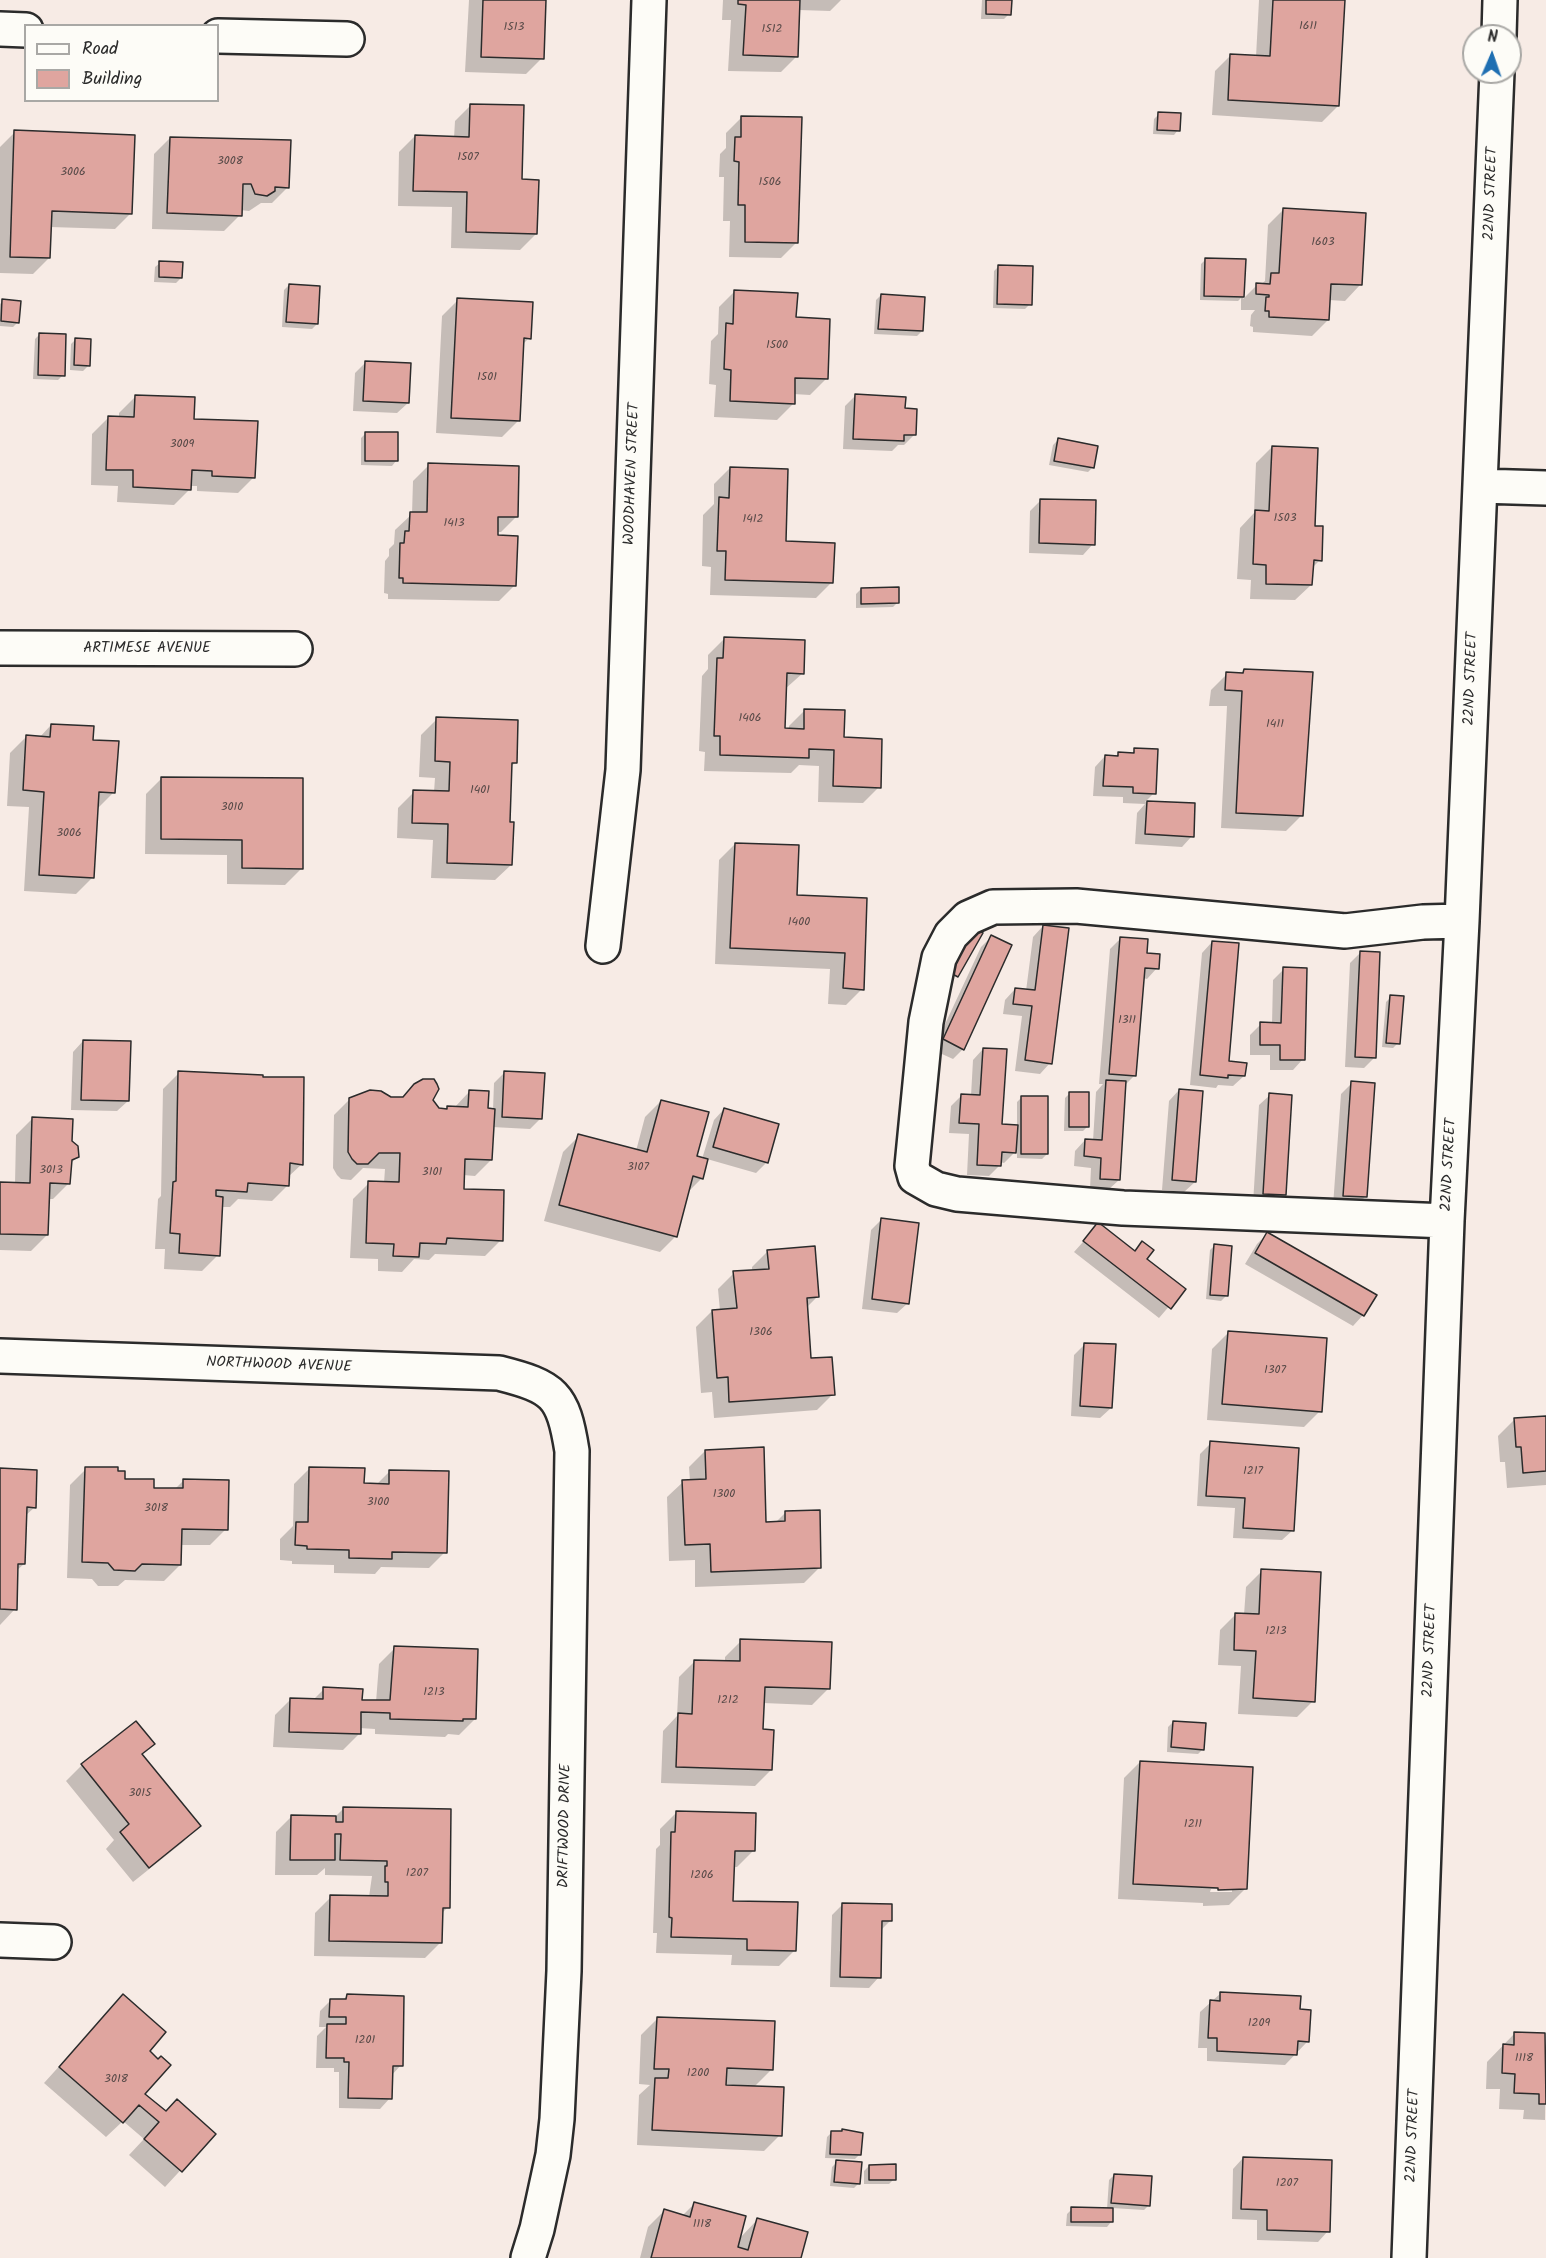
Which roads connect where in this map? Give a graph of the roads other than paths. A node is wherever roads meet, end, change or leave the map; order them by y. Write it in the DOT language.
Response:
graph roads {
  1 [pos="649,0"];
  2 [pos="1500,0"];
  3 [pos="1499,24"];
  4 [pos="0,29"];
  5 [pos="24,30"];
  6 [pos="219,36"];
  7 [pos="347,39"];
  8 [pos="1497,84"];
  9 [pos="1480,486"];
  10 [pos="1546,488"];
  11 [pos="0,648"];
  12 [pos="295,649"];
  13 [pos="1462,921"];
  14 [pos="603,946"];
  15 [pos="1447,1221"];
  16 [pos="0,1356"];
  17 [pos="554,1394"];
  18 [pos="0,1940"];
  19 [pos="54,1942"];
  20 [pos="528,2258"];
  21 [pos="1409,2258"];
  1 -- 14 [label="street, WOODHAVEN STREET"];
  2 -- 3 [label="street"];
  4 -- 5 [label="street"];
  6 -- 7 [label="street"];
  8 -- 9 [label="street, 22ND STREET"];
  9 -- 10 [label="street"];
  9 -- 13 [label="street, 22ND STREET"];
  11 -- 12 [label="street, ARTIMESE AVENUE"];
  13 -- 15 [label="street, 22ND STREET"];
  13 -- 15 [label="street"];
  15 -- 21 [label="street, 22ND STREET"];
  16 -- 17 [label="street, NORTHWOOD AVENUE"];
  17 -- 20 [label="street, DRIFTWOOD DRIVE"];
  18 -- 19 [label="street"];
}
